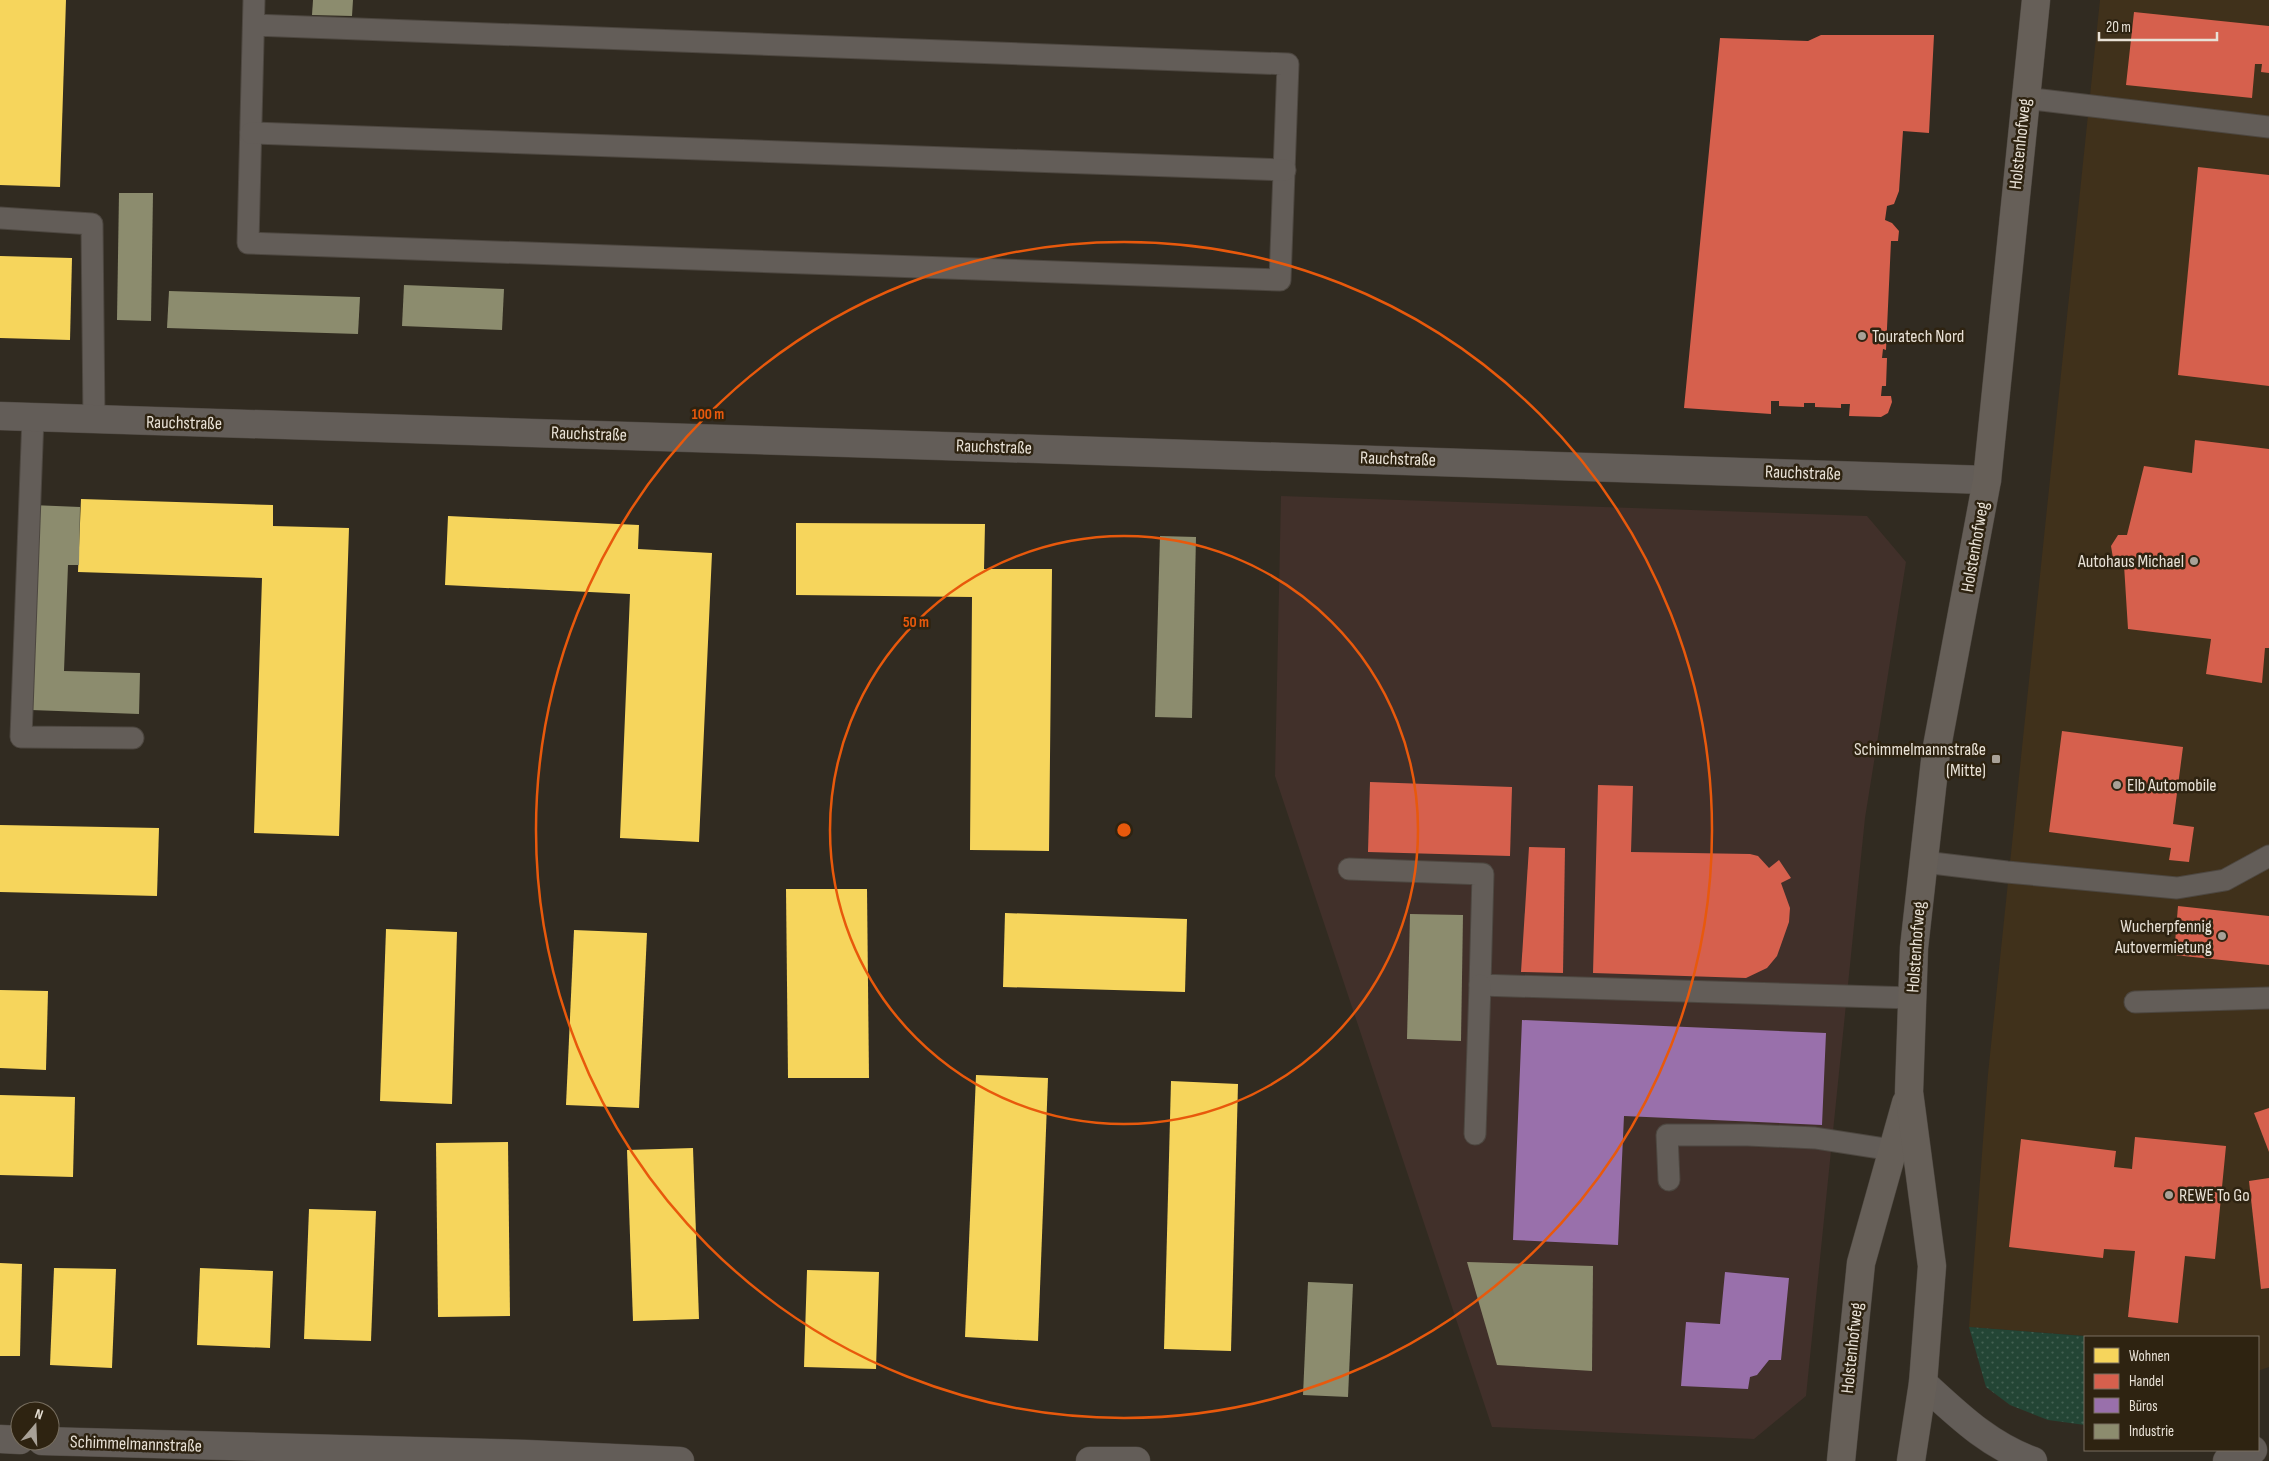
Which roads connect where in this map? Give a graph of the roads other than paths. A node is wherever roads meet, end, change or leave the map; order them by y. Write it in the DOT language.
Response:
graph roads {
  1 [pos="254,0"];
  2 [pos="2036,0"];
  3 [pos="254,25"];
  4 [pos="2024,98"];
  5 [pos="2269,127"];
  6 [pos="251,133"];
  7 [pos="1285,170"];
  8 [pos="0,218"];
  9 [pos="0,416"];
  10 [pos="33,417"];
  11 [pos="94,421"];
  12 [pos="1987,480"];
  13 [pos="133,738"];
  14 [pos="2269,856"];
  15 [pos="1924,862"];
  16 [pos="1350,869"];
  17 [pos="1480,985"];
  18 [pos="1912,998"];
  19 [pos="2269,998"];
  20 [pos="2135,1002"];
  21 [pos="1909,1092"];
  22 [pos="1475,1134"];
  23 [pos="1892,1150"];
  24 [pos="1669,1180"];
  25 [pos="1923,1383"];
  26 [pos="60,1441"];
  27 [pos="2251,1451"];
  28 [pos="680,1461"];
  29 [pos="1090,1461"];
  30 [pos="1136,1461"];
  31 [pos="1841,1461"];
  32 [pos="1911,1461"];
  33 [pos="2033,1461"];
  34 [pos="2227,1461"];
  1 -- 3 [label="lane"];
  2 -- 4 [label="main road, Holstenhofweg"];
  3 -- 6 [label="lane"];
  3 -- 7 [label="lane"];
  4 -- 5 [label="lane"];
  4 -- 12 [label="main road, Holstenhofweg"];
  6 -- 7 [label="lane"];
  6 -- 7 [label="lane"];
  8 -- 11 [label="lane"];
  9 -- 10 [label="street, Rauchstraße"];
  10 -- 11 [label="street, Rauchstraße"];
  10 -- 13 [label="lane"];
  11 -- 12 [label="street, Rauchstraße"];
  12 -- 15 [label="main road, Holstenhofweg"];
  14 -- 15 [label="lane"];
  15 -- 18 [label="main road, Holstenhofweg"];
  16 -- 17 [label="lane"];
  17 -- 18 [label="lane"];
  17 -- 22 [label="lane"];
  18 -- 21 [label="main road, Holstenhofweg"];
  19 -- 20 [label="lane"];
  21 -- 23 [label="main road, Holstenhofweg"];
  21 -- 25 [label="main road, Holstenhofweg"];
  23 -- 24 [label="lane"];
  23 -- 31 [label="main road, Holstenhofweg"];
  25 -- 32 [label="main road, Holstenhofweg"];
  25 -- 33 [label="street"];
  26 -- 28 [label="street, Schimmelmannstraße"];
  27 -- 34 [label="street"];
  29 -- 30 [label="street"];
}
